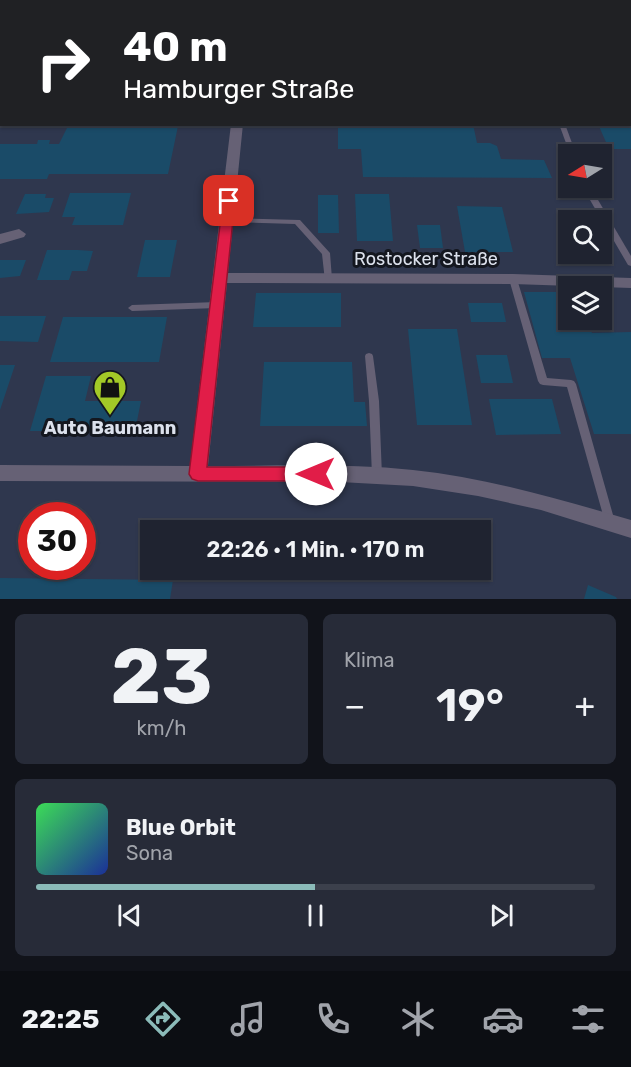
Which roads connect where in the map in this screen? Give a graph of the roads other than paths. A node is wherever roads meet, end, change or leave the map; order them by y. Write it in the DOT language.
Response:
graph roads {
  1 [pos="237,126"];
  2 [pos="563,126"];
  3 [pos="569,144"];
  4 [pos="593,198"];
  5 [pos="226,220"];
  6 [pos="20,234"];
  7 [pos="0,239"];
  8 [pos="631,263"];
  9 [pos="220,278"];
  10 [pos="328,279"];
  11 [pos="513,279"];
  12 [pos="631,283"];
  13 [pos="217,305"];
  14 [pos="132,308"];
  15 [pos="369,356"];
  16 [pos="0,473"];
  17 [pos="198,474"];
  18 [pos="377,476"];
  19 [pos="610,523"];
  20 [pos="631,529"];
  1 -- 5 [label="street"];
  2 -- 3 [label="lane"];
  4 -- 8 [label="lane"];
  5 -- 9 [label="street"];
  5 -- 10 [label="lane"];
  6 -- 7 [label="street"];
  9 -- 10 [label="street, Rostocker Straße"];
  9 -- 13 [label="street"];
  10 -- 11 [label="street, Rostocker Straße"];
  11 -- 12 [label="street, Rostocker Straße"];
  11 -- 19 [label="lane"];
  13 -- 14 [label="lane"];
  13 -- 17 [label="street"];
  15 -- 18 [label="lane"];
  16 -- 17 [label="street"];
  17 -- 18 [label="street"];
  18 -- 19 [label="street"];
  19 -- 20 [label="street"];
}
